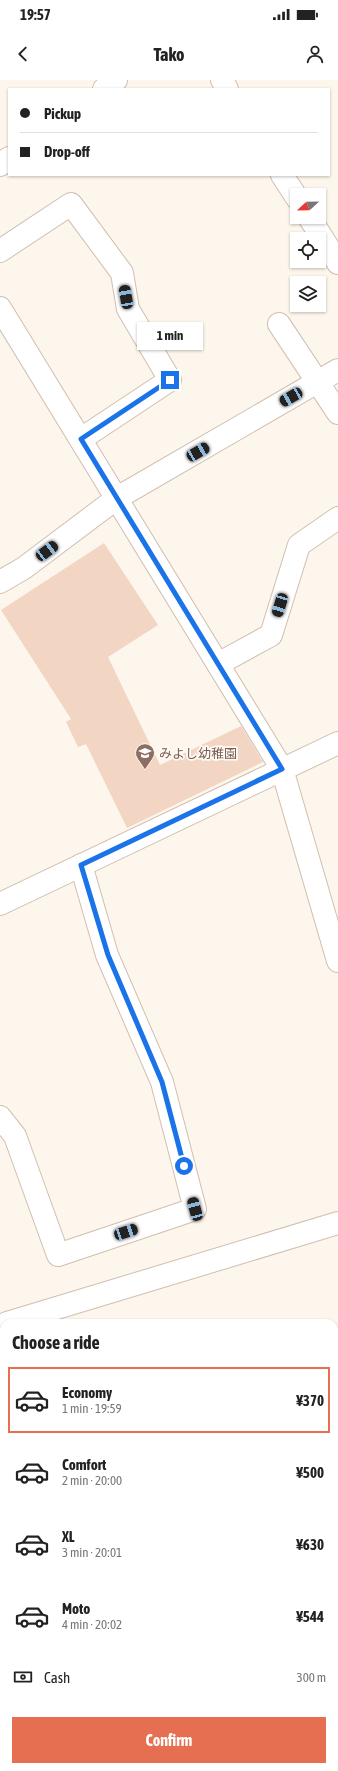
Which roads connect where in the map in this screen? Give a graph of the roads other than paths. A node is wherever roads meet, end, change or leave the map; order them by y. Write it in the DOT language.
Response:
graph roads {
  1 [pos="116,80"];
  2 [pos="105,88"];
  3 [pos="8,159"];
  4 [pos="0,165"];
  5 [pos="283,176"];
  6 [pos="290,188"];
  7 [pos="313,224"];
  8 [pos="0,252"];
  9 [pos="338,263"];
  10 [pos="0,308"];
  11 [pos="279,324"];
  12 [pos="338,370"];
  13 [pos="318,382"];
  14 [pos="338,413"];
  15 [pos="81,439"];
  16 [pos="117,498"];
  17 [pos="338,518"];
  18 [pos="0,582"];
  19 [pos="218,664"];
  20 [pos="338,743"];
  21 [pos="282,769"];
  22 [pos="81,865"];
  23 [pos="0,904"];
  24 [pos="338,961"];
  25 [pos="0,1117"];
  26 [pos="338,1223"];
  27 [pos="18,1319"];
  1 -- 2 [label="street"];
  3 -- 4 [label="street"];
  5 -- 6 [label="street"];
  7 -- 9 [label="street"];
  8 -- 15 [label="street"];
  10 -- 15 [label="street"];
  11 -- 13 [label="street"];
  12 -- 13 [label="street"];
  13 -- 14 [label="street"];
  13 -- 16 [label="street"];
  15 -- 16 [label="street"];
  16 -- 18 [label="street"];
  16 -- 19 [label="street"];
  17 -- 19 [label="street"];
  19 -- 21 [label="street"];
  20 -- 21 [label="street"];
  21 -- 22 [label="street"];
  21 -- 24 [label="street"];
  22 -- 23 [label="street"];
  22 -- 25 [label="street"];
  26 -- 27 [label="street"];
}
